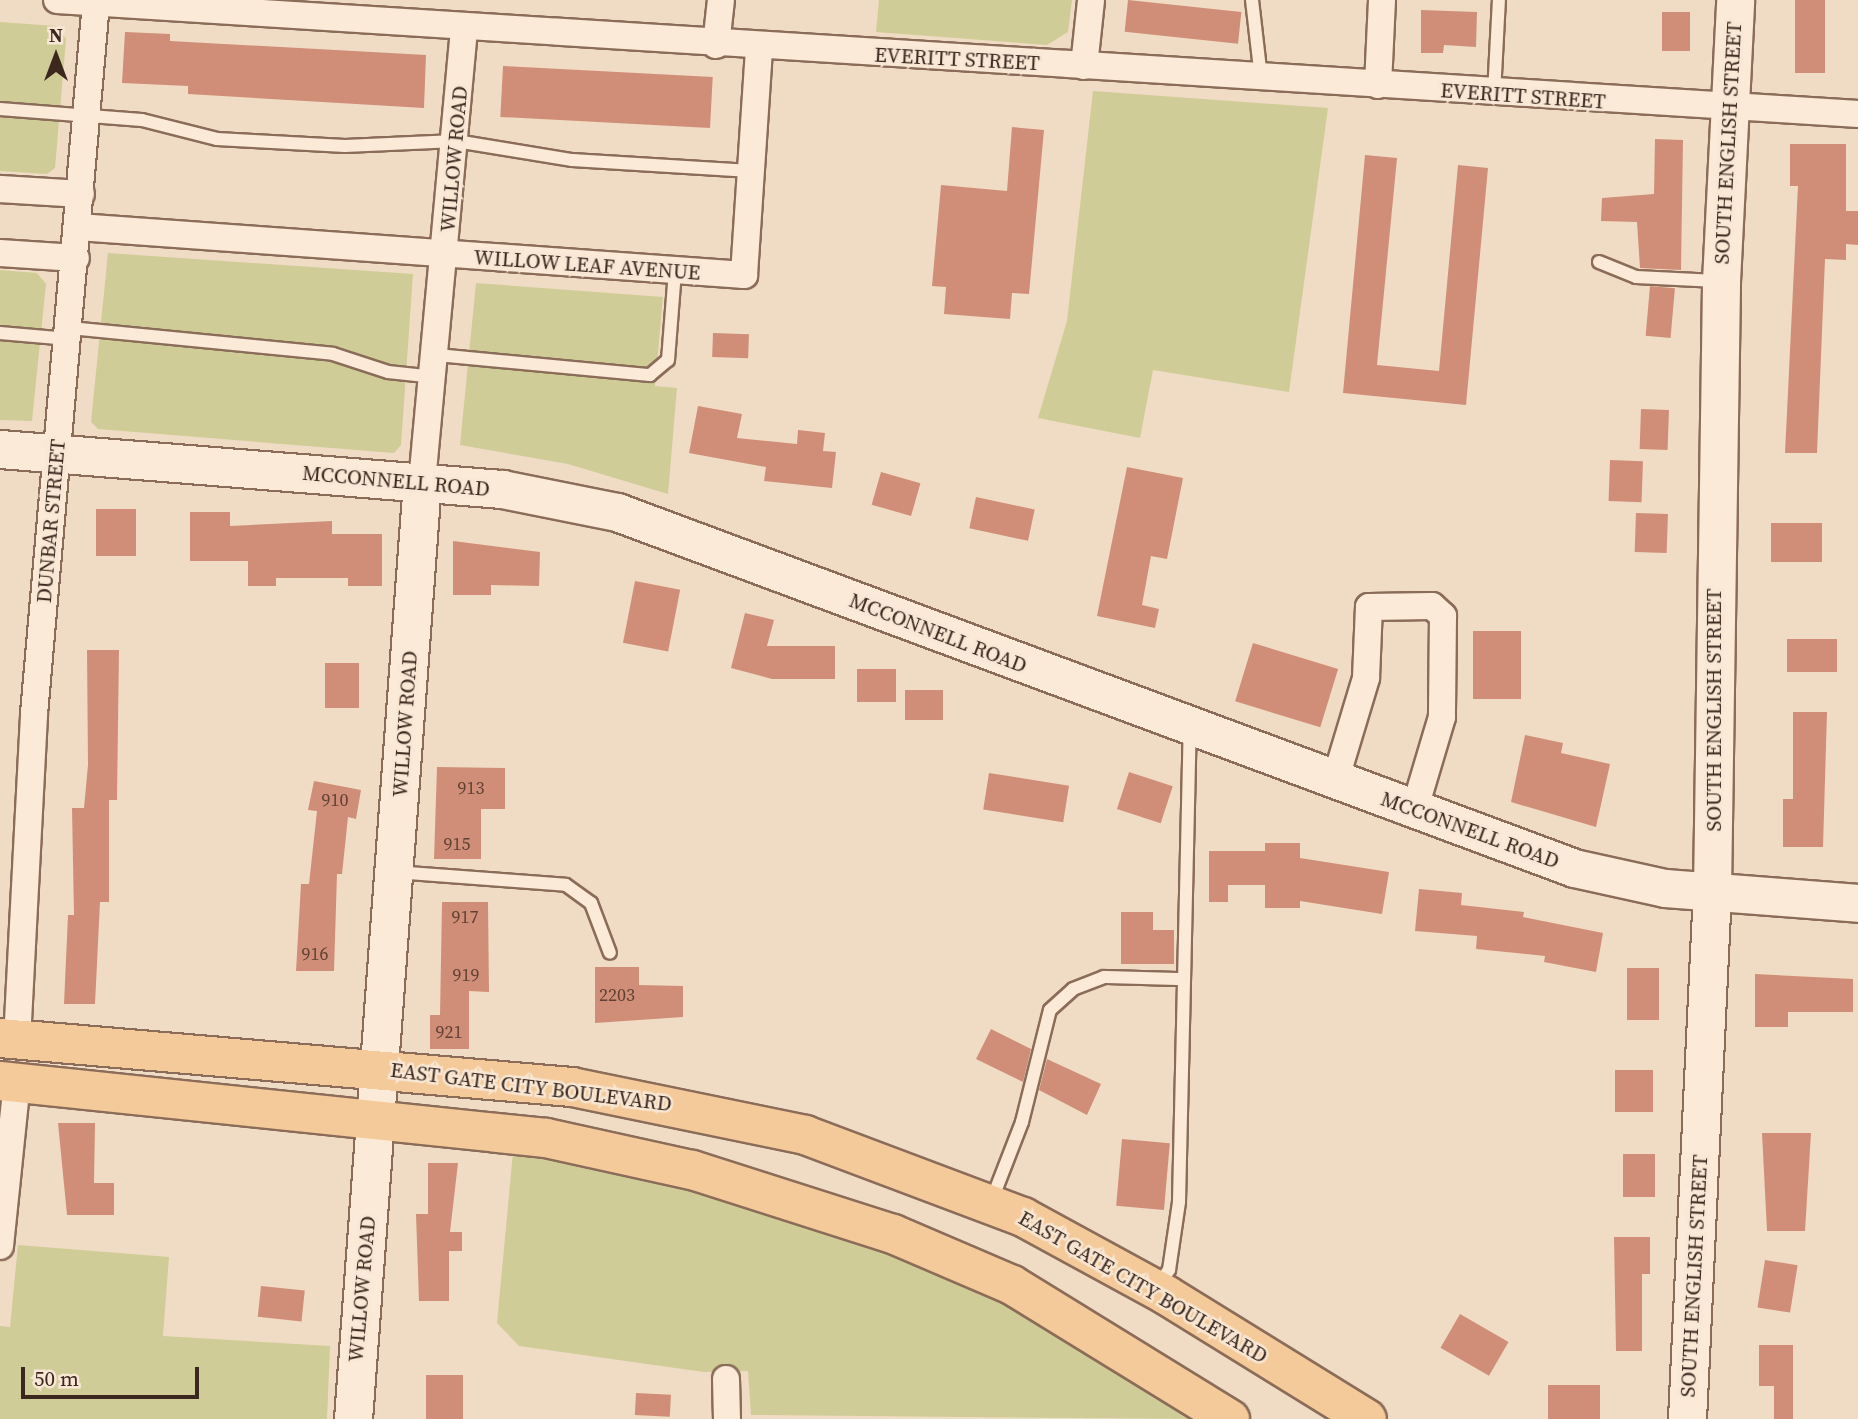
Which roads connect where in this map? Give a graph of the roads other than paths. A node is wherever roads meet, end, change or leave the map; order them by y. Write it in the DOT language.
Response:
graph roads {
  1 [pos="57,0"];
  2 [pos="721,0"];
  3 [pos="1091,0"];
  4 [pos="1252,0"];
  5 [pos="1382,0"];
  6 [pos="1499,0"];
  7 [pos="1735,0"];
  8 [pos="111,2"];
  9 [pos="351,10"];
  10 [pos="464,30"];
  11 [pos="716,45"];
  12 [pos="759,48"];
  13 [pos="1084,66"];
  14 [pos="1261,78"];
  15 [pos="1378,85"];
  16 [pos="1494,95"];
  17 [pos="1729,108"];
  18 [pos="0,109"];
  19 [pos="1858,114"];
  20 [pos="87,115"];
  21 [pos="456,141"];
  22 [pos="751,171"];
  23 [pos="0,189"];
  24 [pos="81,194"];
  25 [pos="78,227"];
  26 [pos="0,253"];
  27 [pos="446,254"];
  28 [pos="76,258"];
  29 [pos="1599,262"];
  30 [pos="675,271"];
  31 [pos="1721,281"];
  32 [pos="0,333"];
  33 [pos="70,334"];
  34 [pos="436,366"];
  35 [pos="0,449"];
  36 [pos="56,455"];
  37 [pos="422,482"];
  38 [pos="1190,727"];
  39 [pos="1335,781"];
  40 [pos="1414,811"];
  41 [pos="394,872"];
  42 [pos="1712,891"];
  43 [pos="1858,902"];
  44 [pos="610,953"];
  45 [pos="1180,979"];
  46 [pos="9,1039"];
  47 [pos="381,1068"];
  48 [pos="8,1082"];
  49 [pos="377,1119"];
  50 [pos="990,1203"];
  51 [pos="0,1246"];
  52 [pos="1155,1289"];
  53 [pos="726,1379"];
  54 [pos="353,1419"];
  55 [pos="727,1419"];
  56 [pos="1230,1419"];
  57 [pos="1367,1419"];
  58 [pos="1687,1419"];
  1 -- 8 [label="street, EVERITT STREET"];
  2 -- 11 [label="street"];
  3 -- 13 [label="street"];
  4 -- 14 [label="lane"];
  5 -- 15 [label="street"];
  6 -- 16 [label="lane"];
  7 -- 17 [label="street, SOUTH ENGLISH STREET"];
  8 -- 9 [label="street, EVERITT STREET"];
  8 -- 20 [label="street, DUNBAR STREET"];
  9 -- 10 [label="street, EVERITT STREET"];
  10 -- 11 [label="street, EVERITT STREET"];
  10 -- 21 [label="street, WILLOW ROAD"];
  11 -- 12 [label="street, EVERITT STREET"];
  12 -- 13 [label="street, EVERITT STREET"];
  12 -- 22 [label="street, WILLOW LEAF AVENUE"];
  13 -- 14 [label="street, EVERITT STREET"];
  14 -- 15 [label="street, EVERITT STREET"];
  15 -- 16 [label="street, EVERITT STREET"];
  16 -- 17 [label="street, EVERITT STREET"];
  17 -- 19 [label="street, EVERITT STREET"];
  17 -- 31 [label="street, SOUTH ENGLISH STREET"];
  18 -- 20 [label="lane"];
  20 -- 21 [label="lane"];
  20 -- 24 [label="street, DUNBAR STREET"];
  21 -- 22 [label="lane"];
  21 -- 27 [label="street, WILLOW ROAD"];
  22 -- 30 [label="street, WILLOW LEAF AVENUE"];
  23 -- 24 [label="street"];
  24 -- 25 [label="street, DUNBAR STREET"];
  25 -- 27 [label="street, WILLOW LEAF AVENUE"];
  25 -- 28 [label="street, DUNBAR STREET"];
  26 -- 28 [label="street"];
  27 -- 30 [label="street, WILLOW LEAF AVENUE"];
  27 -- 34 [label="street, WILLOW ROAD"];
  28 -- 33 [label="street, DUNBAR STREET"];
  29 -- 31 [label="lane"];
  30 -- 34 [label="lane"];
  31 -- 42 [label="street, SOUTH ENGLISH STREET"];
  32 -- 33 [label="lane"];
  33 -- 34 [label="lane"];
  33 -- 36 [label="street, DUNBAR STREET"];
  34 -- 37 [label="street, WILLOW ROAD"];
  35 -- 36 [label="street, MCCONNELL ROAD"];
  36 -- 37 [label="street, MCCONNELL ROAD"];
  36 -- 46 [label="street, DUNBAR STREET"];
  37 -- 38 [label="street, MCCONNELL ROAD"];
  37 -- 41 [label="street, WILLOW ROAD"];
  38 -- 39 [label="street, MCCONNELL ROAD"];
  38 -- 45 [label="lane"];
  39 -- 40 [label="street, MCCONNELL ROAD"];
  39 -- 40 [label="street"];
  40 -- 42 [label="street, MCCONNELL ROAD"];
  41 -- 44 [label="lane"];
  41 -- 47 [label="street, WILLOW ROAD"];
  42 -- 43 [label="street, MCCONNELL ROAD"];
  42 -- 58 [label="street, SOUTH ENGLISH STREET"];
  45 -- 50 [label="lane"];
  45 -- 52 [label="lane"];
  46 -- 47 [label="main road, EAST GATE CITY BOULEVARD"];
  47 -- 49 [label="street, WILLOW ROAD"];
  47 -- 50 [label="main road, EAST GATE CITY BOULEVARD"];
  48 -- 49 [label="main road"];
  48 -- 51 [label="street"];
  49 -- 54 [label="street, WILLOW ROAD"];
  49 -- 56 [label="main road"];
  50 -- 52 [label="main road, EAST GATE CITY BOULEVARD"];
  52 -- 57 [label="main road, EAST GATE CITY BOULEVARD"];
  53 -- 55 [label="street"];
}
